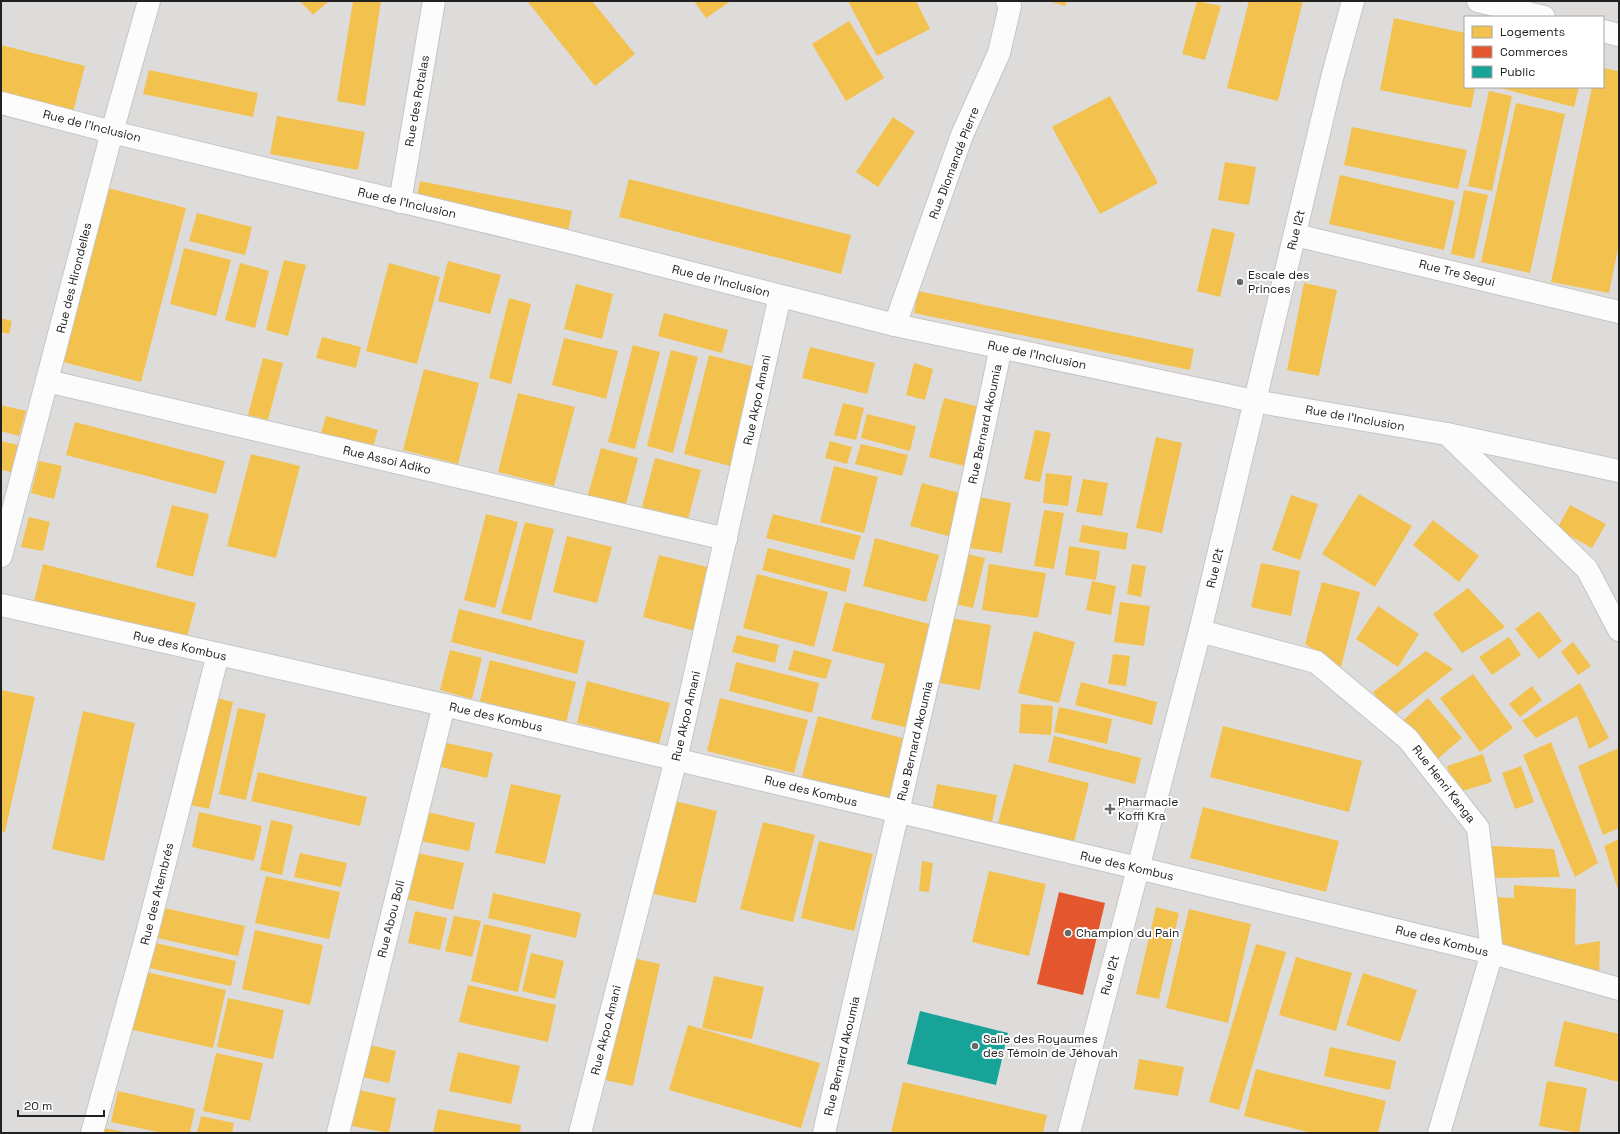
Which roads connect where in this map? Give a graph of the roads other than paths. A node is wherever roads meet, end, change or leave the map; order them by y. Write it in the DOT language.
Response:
graph roads {
  1 [pos="149,1"];
  2 [pos="434,1"];
  3 [pos="1007,1"];
  4 [pos="1353,1"];
  5 [pos="1478,1"];
  6 [pos="1540,16"];
  7 [pos="1604,32"];
  8 [pos="1619,35"];
  9 [pos="1,103"];
  10 [pos="112,132"];
  11 [pos="400,202"];
  12 [pos="1295,235"];
  13 [pos="780,296"];
  14 [pos="1619,312"];
  15 [pos="896,324"];
  16 [pos="1001,347"];
  17 [pos="48,381"];
  18 [pos="1254,401"];
  19 [pos="1447,434"];
  20 [pos="1619,471"];
  21 [pos="726,539"];
  22 [pos="1,556"];
  23 [pos="1,605"];
  24 [pos="1619,630"];
  25 [pos="1200,631"];
  26 [pos="218,654"];
  27 [pos="444,705"];
  28 [pos="676,759"];
  29 [pos="898,812"];
  30 [pos="1138,868"];
  31 [pos="1492,953"];
  32 [pos="1619,989"];
  33 [pos="92,1133"];
  34 [pos="338,1133"];
  35 [pos="580,1133"];
  36 [pos="824,1133"];
  37 [pos="1069,1133"];
  38 [pos="1439,1133"];
  1 -- 10 [label="street, Rue des Hirondelles"];
  2 -- 11 [label="street, Rue des Rotalas"];
  3 -- 15 [label="street, Rue Diomandé Pierre"];
  4 -- 12 [label="street, Rue I2t"];
  5 -- 6 [label="street"];
  7 -- 8 [label="street"];
  9 -- 10 [label="street, Rue de l'Inclusion"];
  10 -- 11 [label="street, Rue de l'Inclusion"];
  10 -- 17 [label="street, Rue des Hirondelles"];
  11 -- 13 [label="street, Rue de l'Inclusion"];
  12 -- 14 [label="street, Rue Tre Segui"];
  12 -- 18 [label="street, Rue I2t"];
  13 -- 15 [label="street, Rue de l'Inclusion"];
  13 -- 21 [label="street, Rue Akpo Amani"];
  15 -- 16 [label="street, Rue de l'Inclusion"];
  16 -- 18 [label="street, Rue de l'Inclusion"];
  16 -- 29 [label="street, Rue Bernard Akoumia"];
  17 -- 21 [label="street, Rue Assoi Adiko"];
  17 -- 22 [label="street, Rue des Hirondelles"];
  18 -- 19 [label="street, Rue de l'Inclusion"];
  18 -- 25 [label="street, Rue I2t"];
  19 -- 20 [label="street, Rue de l'Inclusion"];
  19 -- 24 [label="street"];
  21 -- 28 [label="street, Rue Akpo Amani"];
  23 -- 26 [label="street, Rue des Kombus"];
  25 -- 30 [label="street, Rue I2t"];
  25 -- 31 [label="street, Rue Henri Kanga"];
  26 -- 27 [label="street, Rue des Kombus"];
  26 -- 33 [label="street, Rue des Atembrés"];
  27 -- 28 [label="street, Rue des Kombus"];
  27 -- 34 [label="street, Rue Abou Boli"];
  28 -- 29 [label="street, Rue des Kombus"];
  28 -- 35 [label="street, Rue Akpo Amani"];
  29 -- 30 [label="street, Rue des Kombus"];
  29 -- 36 [label="street, Rue Bernard Akoumia"];
  30 -- 31 [label="street, Rue des Kombus"];
  30 -- 37 [label="street, Rue I2t"];
  31 -- 32 [label="street, Rue des Kombus"];
  31 -- 38 [label="street, Rue Henri Kanga"];
}
